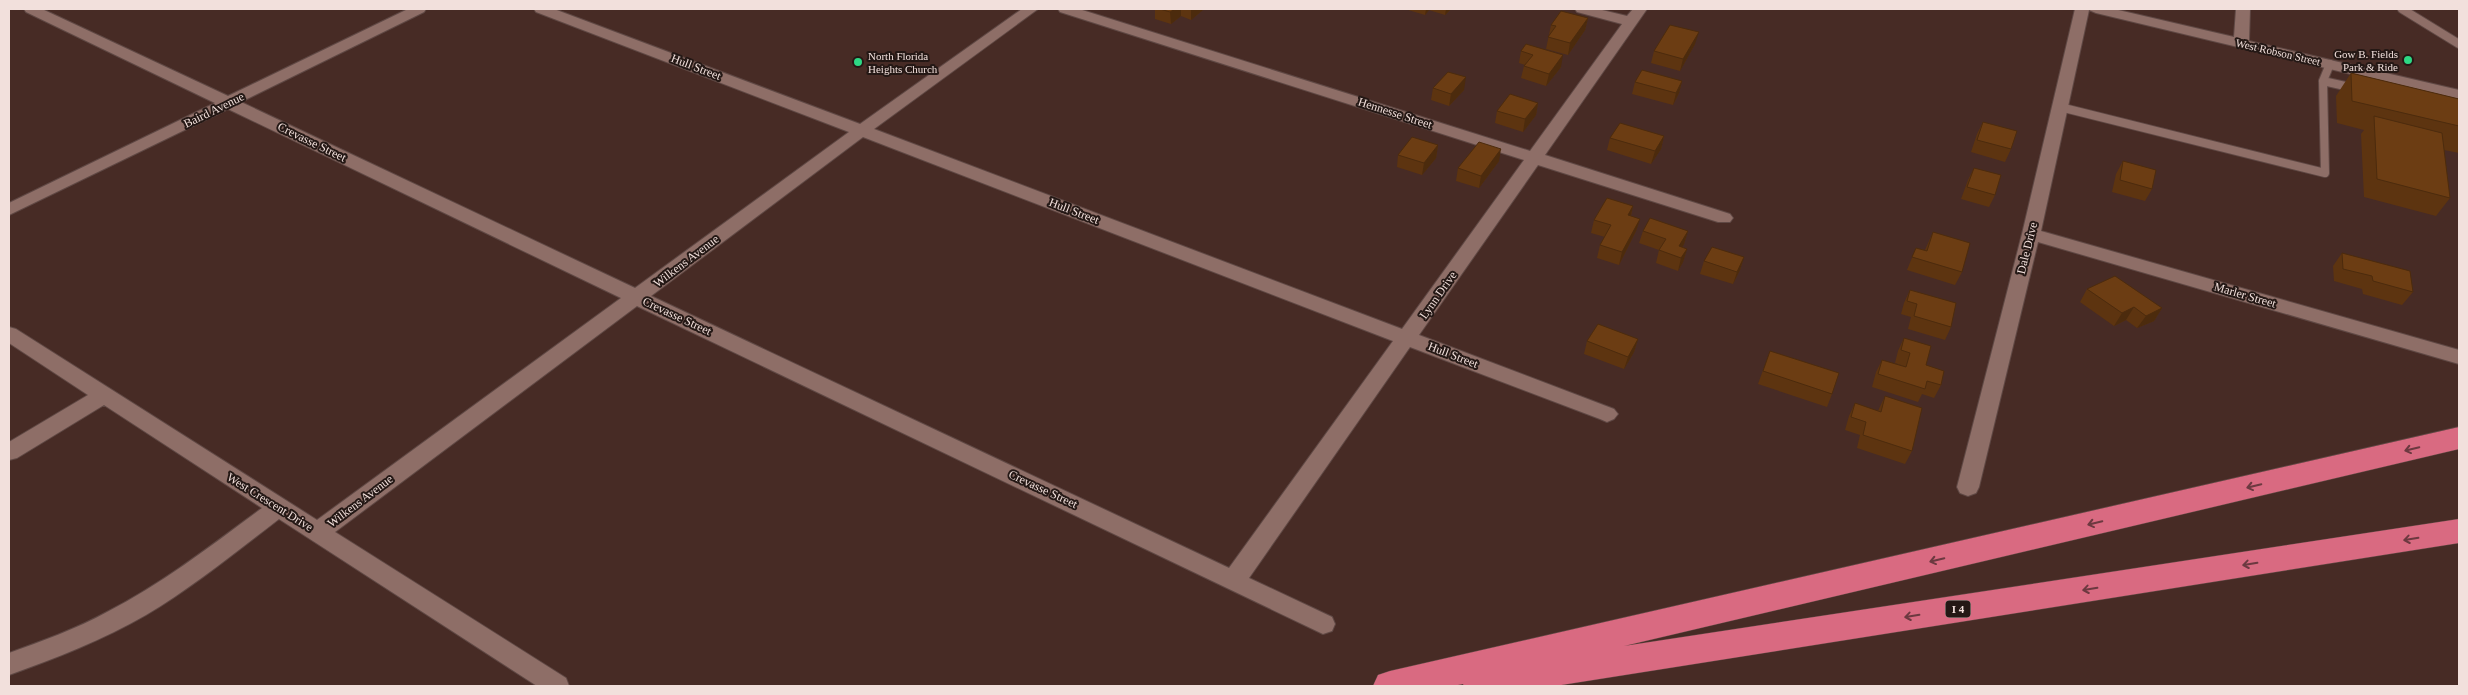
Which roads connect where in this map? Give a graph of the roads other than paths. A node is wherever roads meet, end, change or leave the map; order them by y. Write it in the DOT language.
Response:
graph roads {
  1 [pos="31,9"];
  2 [pos="419,9"];
  3 [pos="541,9"];
  4 [pos="1031,9"];
  5 [pos="1065,9"];
  6 [pos="1582,9"];
  7 [pos="2082,9"];
  8 [pos="2096,9"];
  9 [pos="2244,9"];
  10 [pos="2402,9"];
  11 [pos="1635,15"];
  12 [pos="2241,43"];
  13 [pos="2459,44"];
  14 [pos="2330,64"];
  15 [pos="2324,81"];
  16 [pos="2362,90"];
  17 [pos="2459,95"];
  18 [pos="229,102"];
  19 [pos="2060,107"];
  20 [pos="862,130"];
  21 [pos="1536,158"];
  22 [pos="9,210"];
  23 [pos="1724,218"];
  24 [pos="2031,234"];
  25 [pos="638,297"];
  26 [pos="9,334"];
  27 [pos="1407,338"];
  28 [pos="2459,357"];
  29 [pos="104,395"];
  30 [pos="1607,414"];
  31 [pos="2459,438"];
  32 [pos="9,452"];
  33 [pos="1968,487"];
  34 [pos="278,508"];
  35 [pos="318,532"];
  36 [pos="2459,532"];
  37 [pos="1234,580"];
  38 [pos="1323,624"];
  39 [pos="9,664"];
  40 [pos="557,686"];
  41 [pos="1390,686"];
  42 [pos="1458,686"];
  1 -- 18 [label="street, Crevasse Street"];
  2 -- 18 [label="street, Baird Avenue"];
  3 -- 20 [label="street, Hull Street"];
  4 -- 20 [label="street, Wilkens Avenue"];
  5 -- 21 [label="street, Hennesse Street"];
  6 -- 11 [label="street"];
  7 -- 19 [label="street, Dale Drive"];
  8 -- 12 [label="street, West Robson Street"];
  9 -- 12 [label="street"];
  10 -- 13 [label="lane"];
  11 -- 21 [label="street, Lynn Drive"];
  12 -- 14 [label="street, West Robson Street"];
  14 -- 15 [label="lane"];
  14 -- 17 [label="street, West Robson Street"];
  15 -- 16 [label="lane"];
  15 -- 19 [label="lane"];
  18 -- 22 [label="street, Baird Avenue"];
  18 -- 25 [label="street, Crevasse Street"];
  19 -- 24 [label="street, Dale Drive"];
  20 -- 25 [label="street, Wilkens Avenue"];
  20 -- 27 [label="street, Hull Street"];
  21 -- 23 [label="street, Hennesse Street"];
  21 -- 27 [label="street, Lynn Drive"];
  24 -- 28 [label="street, Marler Street"];
  24 -- 33 [label="street, Dale Drive"];
  25 -- 35 [label="street, Wilkens Avenue"];
  25 -- 37 [label="street, Crevasse Street"];
  26 -- 29 [label="street, West Crescent Drive"];
  27 -- 30 [label="street, Hull Street"];
  27 -- 37 [label="street, Lynn Drive"];
  29 -- 32 [label="street"];
  29 -- 34 [label="street, West Crescent Drive"];
  31 -- 41 [label="highway, one-way"];
  34 -- 35 [label="street, West Crescent Drive"];
  34 -- 39 [label="street"];
  35 -- 40 [label="street, West Crescent Drive"];
  36 -- 42 [label="highway, I 4, one-way"];
  37 -- 38 [label="street, Crevasse Street"];
}
